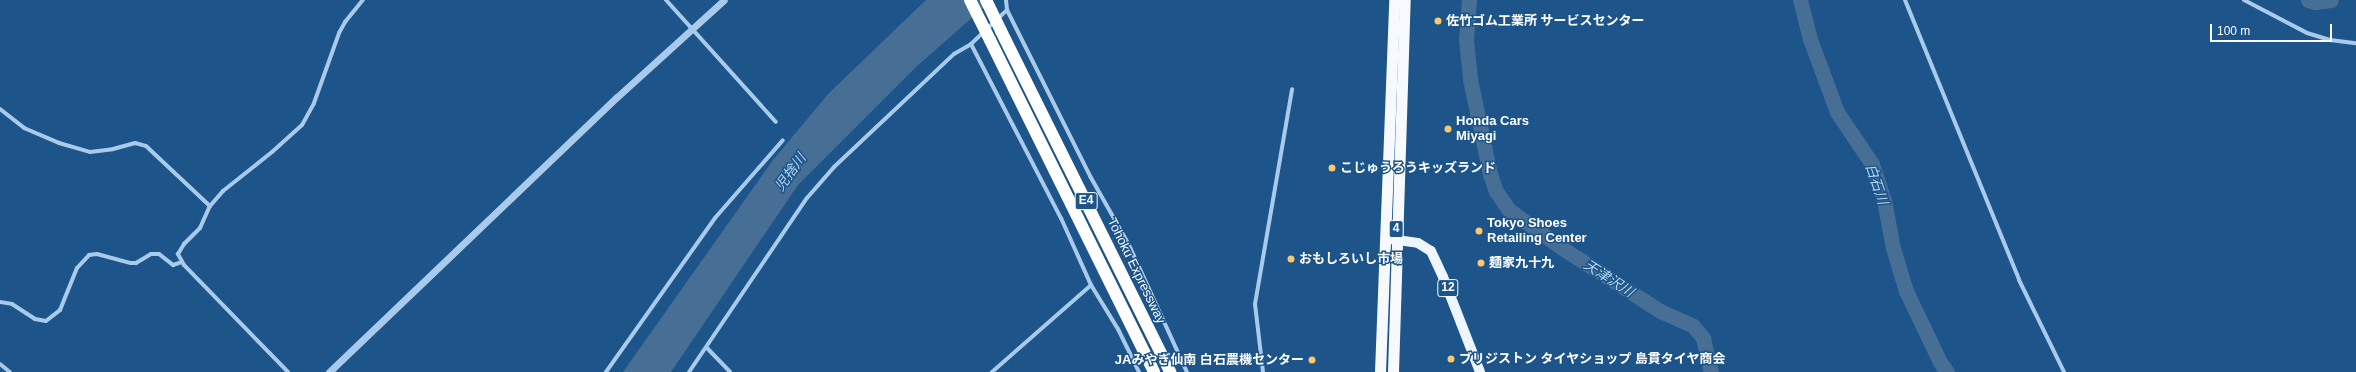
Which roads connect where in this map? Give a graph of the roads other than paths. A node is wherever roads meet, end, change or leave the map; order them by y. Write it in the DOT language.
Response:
graph roads {
  1 [pos="363,0"];
  2 [pos="666,0"];
  3 [pos="724,0"];
  4 [pos="970,0"];
  5 [pos="986,0"];
  6 [pos="1006,0"];
  7 [pos="1394,0"];
  8 [pos="1405,0"];
  9 [pos="1905,0"];
  10 [pos="2244,0"];
  11 [pos="1007,10"];
  12 [pos="692,29"];
  13 [pos="2356,43"];
  14 [pos="971,44"];
  15 [pos="1292,89"];
  16 [pos="0,109"];
  17 [pos="776,122"];
  18 [pos="783,140"];
  19 [pos="210,206"];
  20 [pos="1384,239"];
  21 [pos="1396,240"];
  22 [pos="182,262"];
  23 [pos="1091,285"];
  24 [pos="0,302"];
  25 [pos="707,348"];
  26 [pos="0,364"];
  27 [pos="334,371"];
  28 [pos="10,372"];
  29 [pos="288,372"];
  30 [pos="606,372"];
  31 [pos="689,372"];
  32 [pos="730,372"];
  33 [pos="992,372"];
  34 [pos="1139,372"];
  35 [pos="1154,372"];
  36 [pos="1170,372"];
  37 [pos="1187,372"];
  38 [pos="1263,372"];
  39 [pos="1380,372"];
  40 [pos="1393,372"];
  41 [pos="1480,372"];
  42 [pos="2064,372"];
  1 -- 19 [label="street"];
  2 -- 12 [label="street"];
  3 -- 12 [label="street"];
  4 -- 35 [label="highway, E4, bridge"];
  5 -- 36 [label="highway, Tohoku Expressway / E4, bridge"];
  6 -- 11 [label="street"];
  7 -- 20 [label="highway, 4"];
  8 -- 21 [label="highway, 4"];
  9 -- 42 [label="street"];
  10 -- 13 [label="street"];
  11 -- 14 [label="street"];
  11 -- 37 [label="street"];
  12 -- 17 [label="street"];
  12 -- 27 [label="street"];
  14 -- 23 [label="street"];
  14 -- 25 [label="street"];
  15 -- 38 [label="street"];
  16 -- 19 [label="street"];
  18 -- 30 [label="street"];
  19 -- 22 [label="street"];
  20 -- 21 [label="main road, 12"];
  20 -- 39 [label="highway, 4"];
  21 -- 40 [label="highway, 4"];
  21 -- 41 [label="main road, 12"];
  22 -- 24 [label="street"];
  22 -- 29 [label="street"];
  23 -- 33 [label="street"];
  23 -- 34 [label="street"];
  25 -- 31 [label="street"];
  25 -- 32 [label="street"];
  26 -- 28 [label="street"];
}
